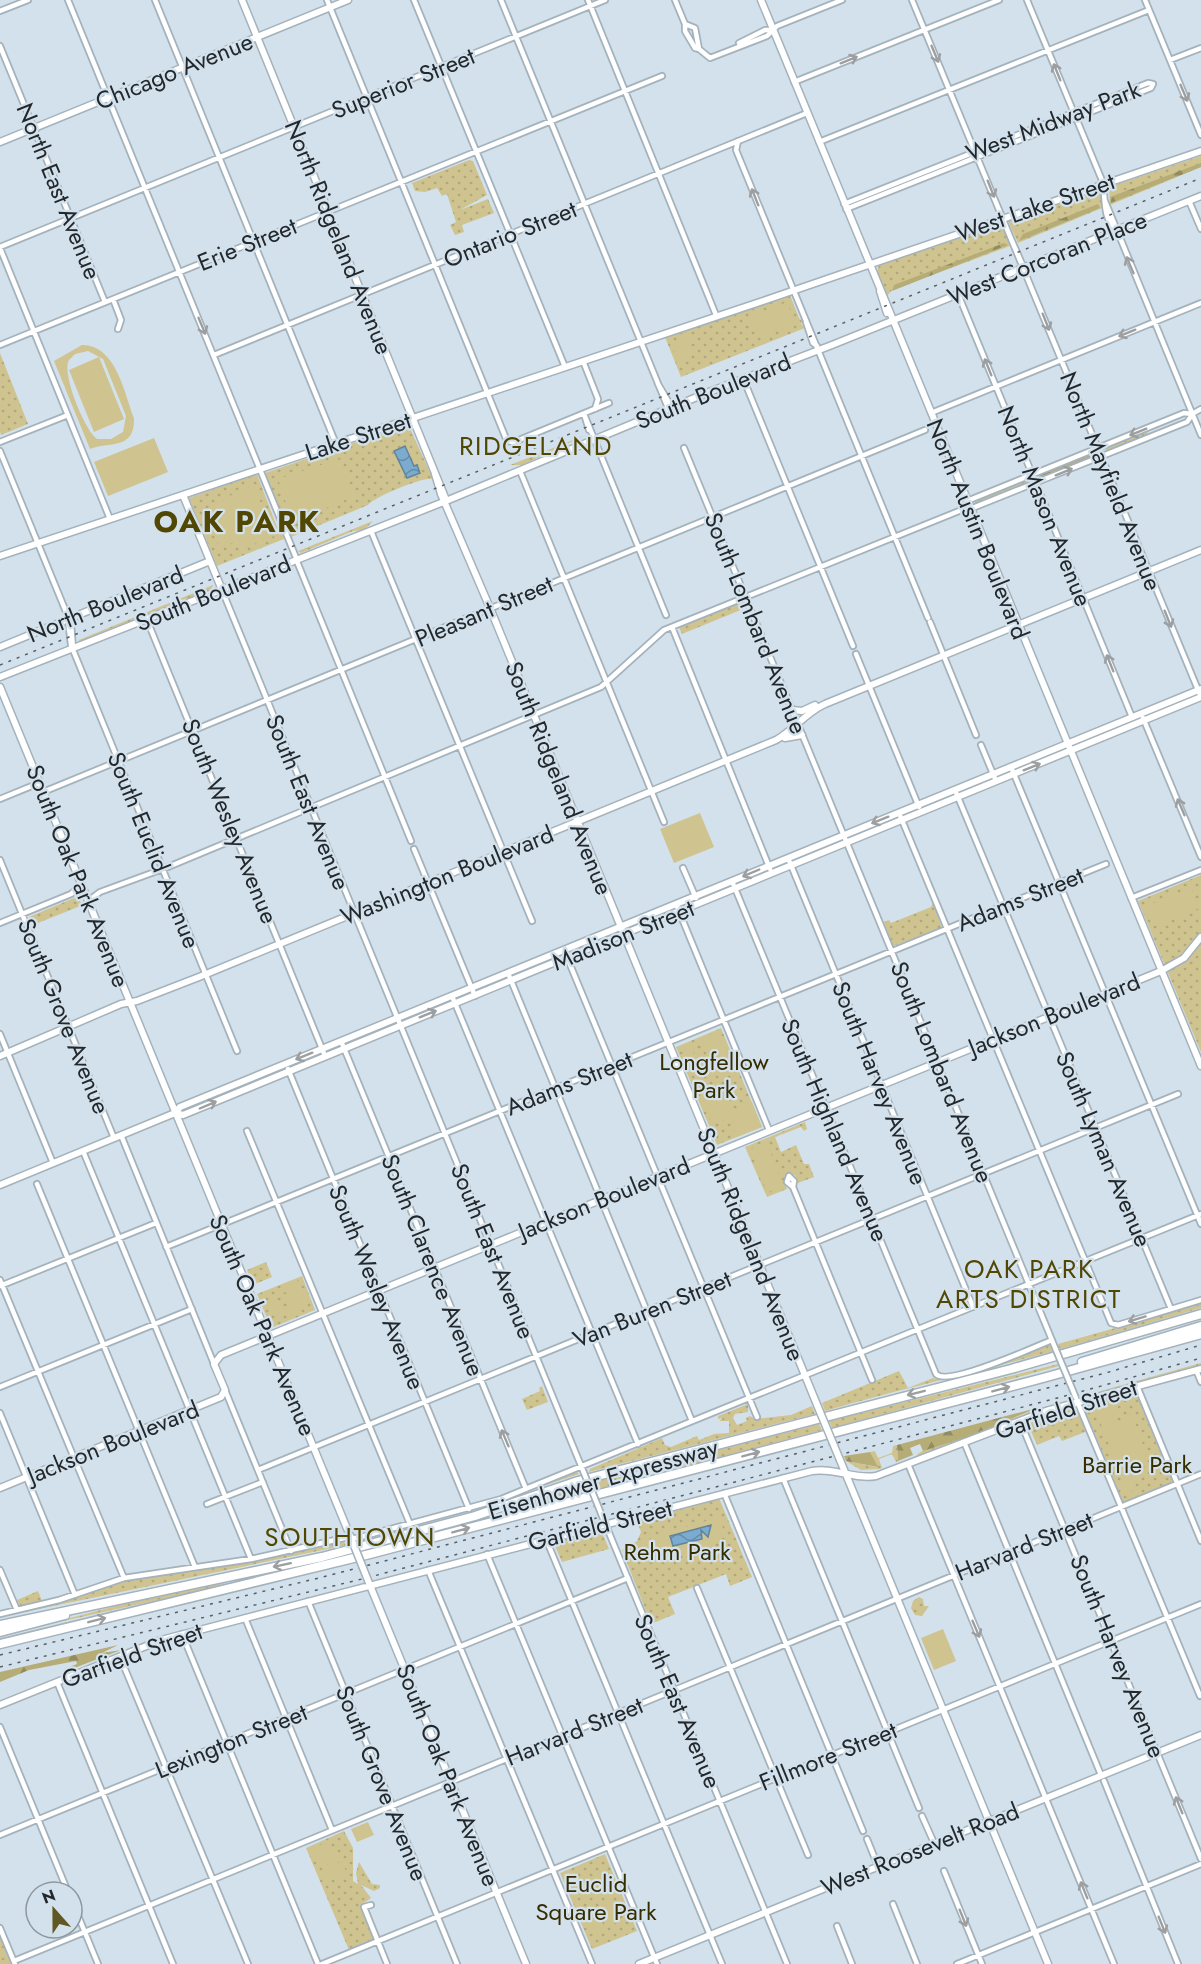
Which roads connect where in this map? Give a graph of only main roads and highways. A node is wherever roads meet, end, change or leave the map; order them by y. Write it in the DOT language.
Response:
graph roads {
  1 [pos="1201,1314"];
  2 [pos="1201,1324"];
  3 [pos="1201,1334"];
  4 [pos="1095,1345"];
  5 [pos="1043,1378"];
  6 [pos="96,1604"];
  7 [pos="0,1625"];
  8 [pos="46,1633"];
  9 [pos="0,1635"];
  10 [pos="0,1644"];
  1 -- 4 [label="highway, Eisenhower Expressway"];
  2 -- 4 [label="highway"];
  2 -- 5 [label="highway"];
  3 -- 5 [label="highway, Eisenhower Expressway"];
  4 -- 6 [label="highway, Eisenhower Expressway, one-way"];
  8 -- 5 [label="highway, Eisenhower Expressway, one-way"];
  6 -- 7 [label="highway, Eisenhower Expressway"];
  6 -- 9 [label="highway"];
  8 -- 9 [label="highway"];
  8 -- 10 [label="highway, Eisenhower Expressway"];
}
